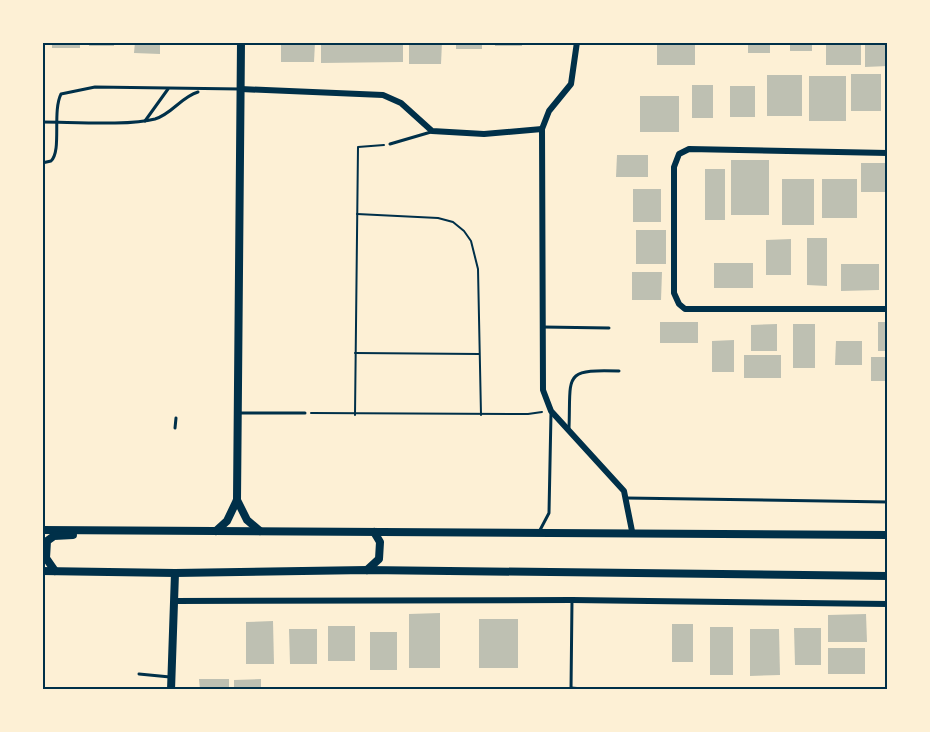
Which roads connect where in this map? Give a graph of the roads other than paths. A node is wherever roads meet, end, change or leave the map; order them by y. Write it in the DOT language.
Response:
graph roads {
  1 [pos="241,42"];
  2 [pos="577,42"];
  3 [pos="168,89"];
  4 [pos="241,89"];
  5 [pos="203,90"];
  6 [pos="145,121"];
  7 [pos="42,122"];
  8 [pos="55,122"];
  9 [pos="543,129"];
  10 [pos="432,131"];
  11 [pos="390,144"];
  12 [pos="888,153"];
  13 [pos="42,163"];
  14 [pos="888,309"];
  15 [pos="543,327"];
  16 [pos="609,328"];
  17 [pos="619,371"];
  18 [pos="551,411"];
  19 [pos="305,413"];
  20 [pos="238,414"];
  21 [pos="176,418"];
  22 [pos="175,428"];
  23 [pos="568,429"];
  24 [pos="626,498"];
  25 [pos="237,500"];
  26 [pos="888,502"];
  27 [pos="42,530"];
  28 [pos="91,530"];
  29 [pos="216,531"];
  30 [pos="632,531"];
  31 [pos="260,532"];
  32 [pos="374,532"];
  33 [pos="539,532"];
  34 [pos="888,535"];
  35 [pos="367,570"];
  36 [pos="42,571"];
  37 [pos="56,571"];
  38 [pos="175,573"];
  39 [pos="888,576"];
  40 [pos="572,600"];
  41 [pos="174,602"];
  42 [pos="888,604"];
  43 [pos="139,674"];
  44 [pos="171,677"];
  45 [pos="571,689"];
  46 [pos="171,690"];
  47 [pos="595,690"];
  1 -- 4 [label="street"];
  2 -- 9 [label="street"];
  3 -- 5 [label="lane"];
  3 -- 6 [label="lane"];
  3 -- 8 [label="lane"];
  4 -- 5 [label="lane"];
  4 -- 10 [label="street"];
  4 -- 20 [label="street"];
  5 -- 6 [label="lane"];
  6 -- 8 [label="lane"];
  7 -- 8 [label="lane"];
  8 -- 13 [label="lane"];
  9 -- 10 [label="street"];
  9 -- 15 [label="street"];
  10 -- 11 [label="lane"];
  12 -- 14 [label="street"];
  15 -- 16 [label="lane"];
  15 -- 18 [label="street"];
  17 -- 23 [label="lane"];
  18 -- 23 [label="street"];
  18 -- 33 [label="lane"];
  19 -- 20 [label="lane"];
  20 -- 25 [label="street"];
  21 -- 22 [label="lane"];
  23 -- 24 [label="street"];
  24 -- 26 [label="lane"];
  24 -- 30 [label="street"];
  25 -- 29 [label="street"];
  25 -- 31 [label="street"];
  27 -- 28 [label="street"];
  28 -- 29 [label="street"];
  28 -- 37 [label="street"];
  29 -- 31 [label="street"];
  30 -- 33 [label="street"];
  30 -- 34 [label="street"];
  31 -- 32 [label="street"];
  32 -- 33 [label="street"];
  32 -- 35 [label="street"];
  35 -- 38 [label="street"];
  35 -- 39 [label="street"];
  36 -- 37 [label="street"];
  37 -- 38 [label="street"];
  38 -- 41 [label="street"];
  40 -- 41 [label="street"];
  40 -- 42 [label="street"];
  40 -- 45 [label="lane"];
  41 -- 44 [label="street"];
  43 -- 44 [label="lane"];
  44 -- 46 [label="street"];
  45 -- 47 [label="lane"];
}
